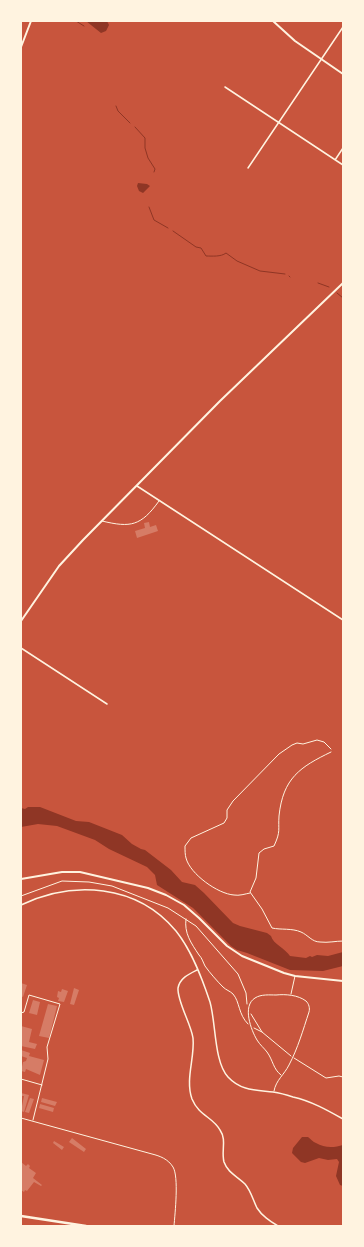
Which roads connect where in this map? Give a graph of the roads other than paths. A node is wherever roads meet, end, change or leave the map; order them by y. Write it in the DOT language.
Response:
graph roads {
  1 [pos="31,21"];
  2 [pos="273,21"];
  3 [pos="343,27"];
  4 [pos="21,47"];
  5 [pos="320,59"];
  6 [pos="343,74"];
  7 [pos="225,87"];
  8 [pos="278,123"];
  9 [pos="343,148"];
  10 [pos="335,160"];
  11 [pos="343,165"];
  12 [pos="248,168"];
  13 [pos="343,283"];
  14 [pos="137,486"];
  15 [pos="159,501"];
  16 [pos="101,521"];
  17 [pos="343,620"];
  18 [pos="21,621"];
  19 [pos="21,648"];
  20 [pos="107,704"];
  21 [pos="21,879"];
  22 [pos="21,905"];
  23 [pos="197,970"];
  24 [pos="295,976"];
  25 [pos="343,981"];
  26 [pos="291,995"];
  27 [pos="21,1014"];
  28 [pos="282,1075"];
  29 [pos="21,1079"];
  30 [pos="42,1085"];
  31 [pos="274,1092"];
  32 [pos="21,1118"];
  33 [pos="343,1119"];
  34 [pos="33,1121"];
  35 [pos="21,1216"];
  36 [pos="86,1226"];
  37 [pos="174,1226"];
  38 [pos="278,1226"];
  1 -- 4 [label="street"];
  2 -- 5 [label="street"];
  3 -- 5 [label="street"];
  5 -- 6 [label="street"];
  5 -- 8 [label="street"];
  7 -- 8 [label="street"];
  8 -- 10 [label="street"];
  8 -- 12 [label="street"];
  9 -- 10 [label="street"];
  10 -- 11 [label="street"];
  13 -- 14 [label="street"];
  14 -- 15 [label="street"];
  14 -- 16 [label="street"];
  15 -- 16 [label="lane"];
  15 -- 17 [label="street"];
  16 -- 18 [label="street"];
  19 -- 20 [label="street"];
  21 -- 24 [label="street"];
  22 -- 23 [label="street"];
  23 -- 31 [label="street"];
  23 -- 38 [label="street"];
  24 -- 25 [label="street"];
  24 -- 26 [label="lane"];
  26 -- 28 [label="lane"];
  26 -- 28 [label="lane"];
  27 -- 30 [label="lane"];
  28 -- 31 [label="lane"];
  29 -- 30 [label="lane"];
  30 -- 34 [label="lane"];
  31 -- 33 [label="street"];
  32 -- 34 [label="lane"];
  34 -- 37 [label="lane"];
  35 -- 36 [label="main road"];
}
